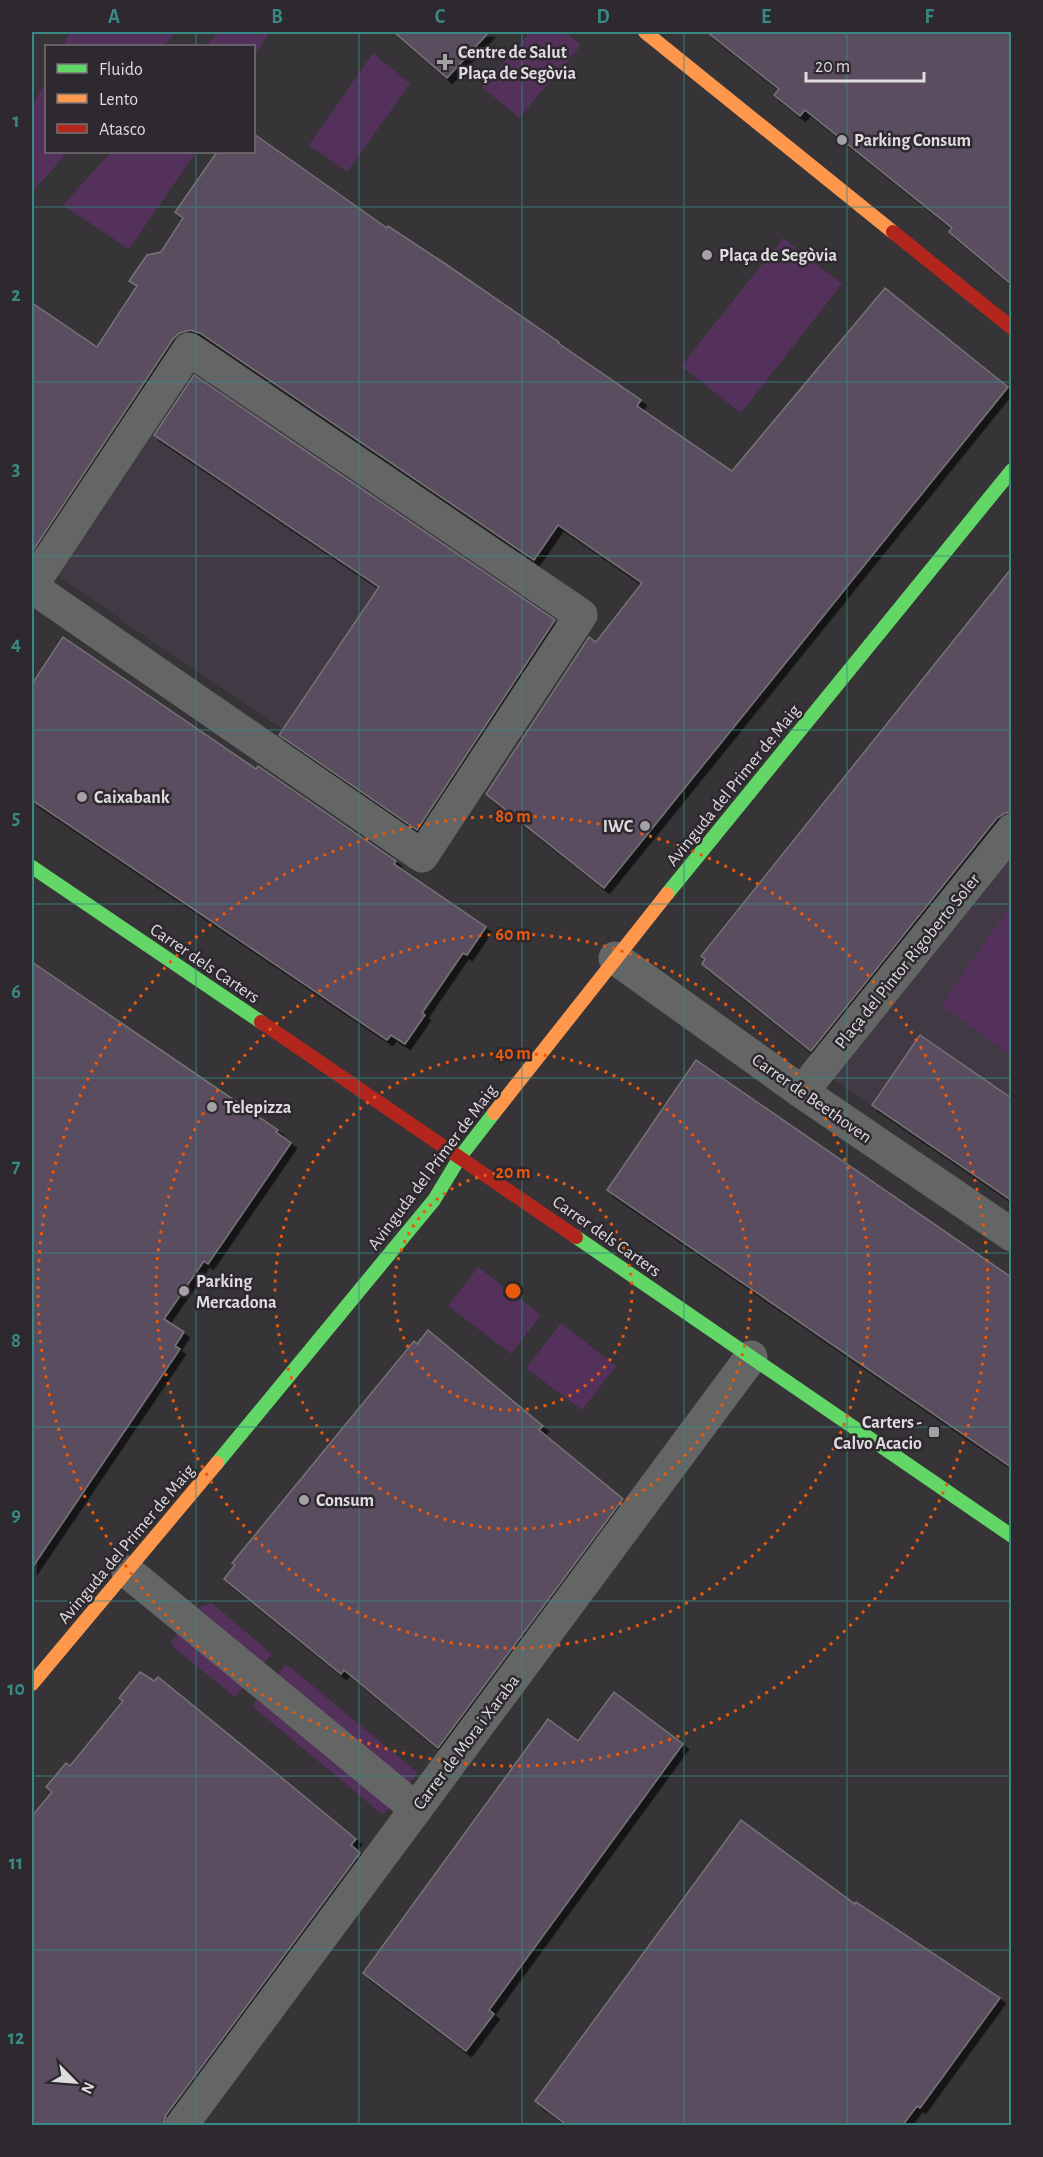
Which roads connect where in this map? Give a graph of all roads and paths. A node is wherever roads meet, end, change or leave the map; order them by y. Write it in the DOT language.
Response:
graph roads {
  1 [pos="645,32"];
  2 [pos="1011,328"];
  3 [pos="1011,470"];
  4 [pos="32,586"];
  5 [pos="1011,830"];
  6 [pos="32,867"];
  7 [pos="615,958"];
  8 [pos="802,1092"];
  9 [pos="460,1157"];
  10 [pos="1011,1235"];
  11 [pos="751,1358"];
  12 [pos="1011,1536"];
  13 [pos="128,1572"];
  14 [pos="32,1684"];
  15 [pos="416,1809"];
  16 [pos="181,2126"];
  1 -- 2 [label="street"];
  3 -- 7 [label="street, Avinguda del Primer de Maig"];
  4 -- 4 [label="street"];
  5 -- 8 [label="street, Plaça del Pintor Rigoberto Soler"];
  6 -- 9 [label="street, Carrer dels Carters"];
  7 -- 8 [label="street, Carrer de Beethoven"];
  7 -- 9 [label="street, Avinguda del Primer de Maig"];
  8 -- 10 [label="street, Carrer de Beethoven"];
  9 -- 11 [label="street, Carrer dels Carters"];
  9 -- 13 [label="street, Avinguda del Primer de Maig"];
  11 -- 12 [label="street, Carrer dels Carters"];
  11 -- 15 [label="street, Carrer de Mora i Xaraba"];
  13 -- 14 [label="street, Avinguda del Primer de Maig"];
  13 -- 15 [label="street"];
  15 -- 16 [label="street, Carrer de Mora i Xaraba"];
}
